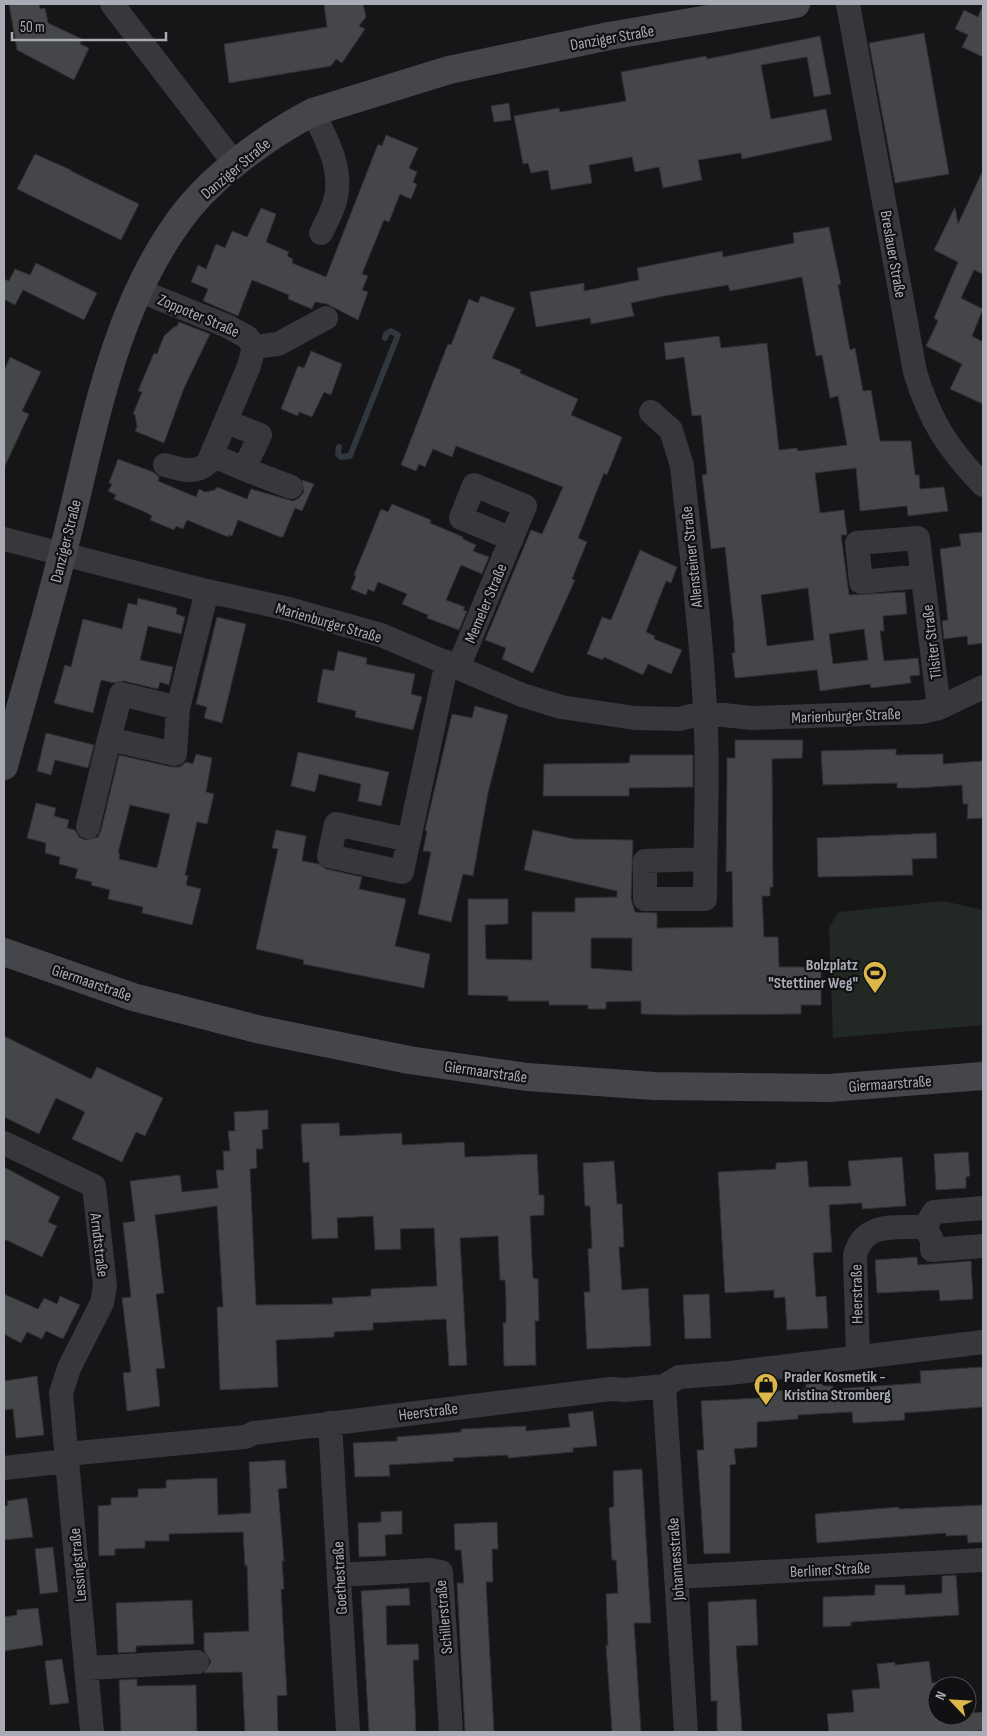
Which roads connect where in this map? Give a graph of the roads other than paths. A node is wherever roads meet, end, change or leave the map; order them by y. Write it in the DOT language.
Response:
graph roads {
  1 [pos="112,4"];
  2 [pos="796,4"];
  3 [pos="848,4"];
  4 [pos="313,112"];
  5 [pos="235,164"];
  6 [pos="321,233"];
  7 [pos="138,290"];
  8 [pos="326,318"];
  9 [pos="254,347"];
  10 [pos="651,412"];
  11 [pos="227,422"];
  12 [pos="212,455"];
  13 [pos="165,465"];
  14 [pos="244,469"];
  15 [pos="983,485"];
  16 [pos="291,487"];
  17 [pos="4,539"];
  18 [pos="512,539"];
  19 [pos="63,553"];
  20 [pos="923,576"];
  21 [pos="207,591"];
  22 [pos="452,665"];
  23 [pos="983,687"];
  24 [pos="178,708"];
  25 [pos="938,708"];
  26 [pos="704,713"];
  27 [pos="109,739"];
  28 [pos="4,766"];
  29 [pos="88,827"];
  30 [pos="409,840"];
  31 [pos="705,859"];
  32 [pos="4,952"];
  33 [pos="983,1076"];
  34 [pos="4,1143"];
  35 [pos="983,1208"];
  36 [pos="925,1227"];
  37 [pos="983,1246"];
  38 [pos="983,1342"];
  39 [pos="858,1357"];
  40 [pos="664,1386"];
  41 [pos="330,1423"];
  42 [pos="67,1457"];
  43 [pos="4,1468"];
  44 [pos="983,1560"];
  45 [pos="339,1575"];
  46 [pos="676,1577"];
  47 [pos="197,1662"];
  48 [pos="88,1668"];
  49 [pos="92,1732"];
  50 [pos="348,1732"];
  51 [pos="451,1732"];
  52 [pos="686,1732"];
  1 -- 5 [label="street"];
  2 -- 4 [label="street, Danziger Straße"];
  3 -- 15 [label="street, Breslauer Straße"];
  4 -- 5 [label="street, Danziger Straße"];
  4 -- 6 [label="street"];
  5 -- 7 [label="street, Danziger Straße"];
  7 -- 9 [label="street, Zoppoter Straße"];
  7 -- 19 [label="street, Danziger Straße"];
  8 -- 9 [label="street, Zoppoter Straße"];
  9 -- 11 [label="street, Zoppoter Straße"];
  10 -- 26 [label="street, Allensteiner Straße"];
  11 -- 12 [label="street, Zoppoter Straße"];
  11 -- 14 [label="street"];
  12 -- 13 [label="street, Zoppoter Straße"];
  12 -- 14 [label="street"];
  14 -- 16 [label="street"];
  17 -- 19 [label="street, Marienburger Straße"];
  18 -- 22 [label="street, Memeler Straße"];
  19 -- 21 [label="street, Marienburger Straße"];
  19 -- 28 [label="street, Danziger Straße"];
  20 -- 25 [label="street, Tilsiter Straße"];
  21 -- 22 [label="street, Marienburger Straße"];
  21 -- 24 [label="street"];
  22 -- 26 [label="street, Marienburger Straße"];
  22 -- 30 [label="street"];
  23 -- 25 [label="street, Marienburger Straße"];
  24 -- 27 [label="street"];
  24 -- 27 [label="street"];
  25 -- 26 [label="street, Marienburger Straße"];
  26 -- 31 [label="street"];
  27 -- 29 [label="street"];
  32 -- 33 [label="street, Giermaarstraße"];
  34 -- 42 [label="street, Arndtstraße"];
  35 -- 36 [label="street"];
  36 -- 37 [label="street"];
  36 -- 39 [label="street, Heerstraße"];
  38 -- 39 [label="street, Heerstraße"];
  39 -- 40 [label="street, Heerstraße"];
  40 -- 41 [label="street, Heerstraße"];
  40 -- 46 [label="street, Johannesstraße"];
  41 -- 42 [label="street, Heerstraße"];
  41 -- 45 [label="street, Goethestraße"];
  42 -- 43 [label="street, Heerstraße"];
  42 -- 48 [label="street, Lessingstraße"];
  44 -- 46 [label="street, Berliner Straße"];
  45 -- 50 [label="street, Goethestraße"];
  45 -- 51 [label="street, Schillerstraße"];
  46 -- 52 [label="street, Johannesstraße"];
  47 -- 48 [label="street"];
  48 -- 49 [label="street, Lessingstraße"];
}
